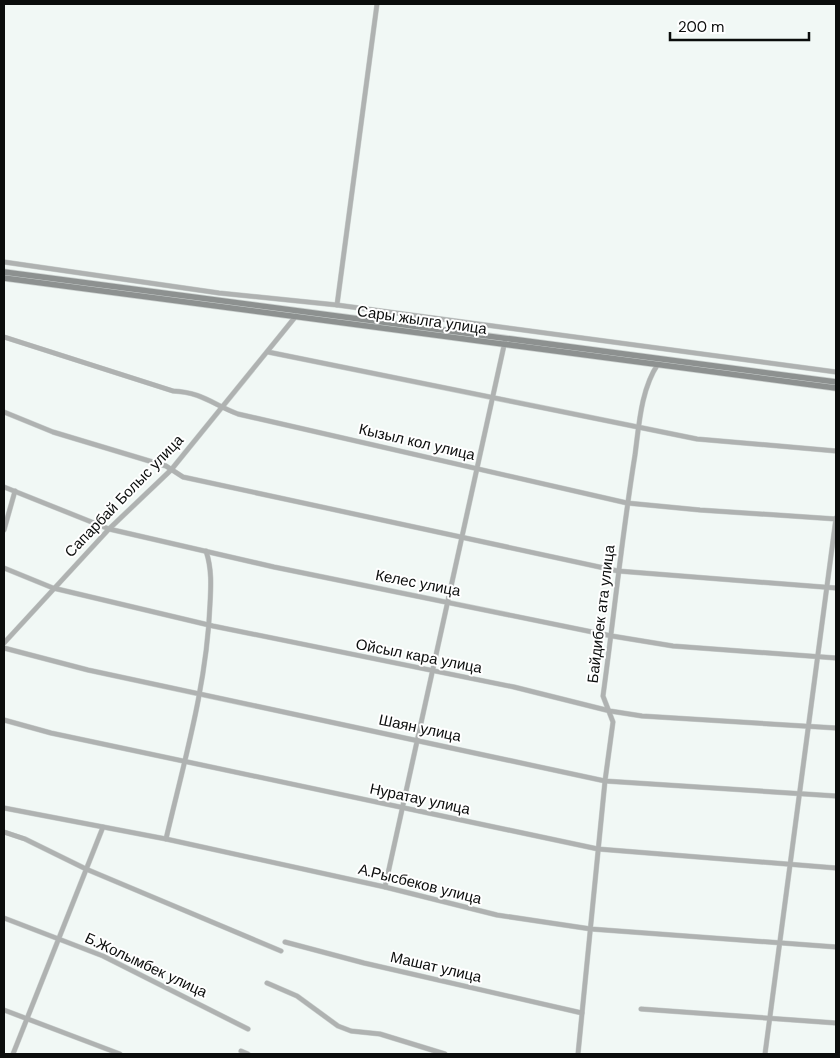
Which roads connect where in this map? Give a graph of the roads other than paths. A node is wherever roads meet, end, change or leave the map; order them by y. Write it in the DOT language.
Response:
graph roads {
  1 [pos="378,4"];
  2 [pos="4,262"];
  3 [pos="4,272"];
  4 [pos="4,278"];
  5 [pos="337,305"];
  6 [pos="296,316"];
  7 [pos="4,338"];
  8 [pos="505,340"];
  9 [pos="268,352"];
  10 [pos="660,357"];
  11 [pos="658,364"];
  12 [pos="836,372"];
  13 [pos="836,382"];
  14 [pos="836,388"];
  15 [pos="492,399"];
  16 [pos="222,408"];
  17 [pos="4,412"];
  18 [pos="639,429"];
  19 [pos="836,451"];
  20 [pos="476,469"];
  21 [pos="171,470"];
  22 [pos="4,487"];
  23 [pos="15,491"];
  24 [pos="627,503"];
  25 [pos="836,519"];
  26 [pos="109,529"];
  27 [pos="4,530"];
  28 [pos="461,537"];
  29 [pos="206,552"];
  30 [pos="4,568"];
  31 [pos="618,570"];
  32 [pos="828,587"];
  33 [pos="53,588"];
  34 [pos="836,588"];
  35 [pos="447,601"];
  36 [pos="209,625"];
  37 [pos="612,636"];
  38 [pos="4,643"];
  39 [pos="4,648"];
  40 [pos="818,656"];
  41 [pos="836,658"];
  42 [pos="431,672"];
  43 [pos="199,693"];
  44 [pos="610,711"];
  45 [pos="4,720"];
  46 [pos="809,726"];
  47 [pos="836,728"];
  48 [pos="416,740"];
  49 [pos="184,761"];
  50 [pos="605,781"];
  51 [pos="800,794"];
  52 [pos="836,796"];
  53 [pos="402,807"];
  54 [pos="4,808"];
  55 [pos="104,827"];
  56 [pos="4,832"];
  57 [pos="166,839"];
  58 [pos="598,849"];
  59 [pos="791,865"];
  60 [pos="836,868"];
  61 [pos="86,869"];
  62 [pos="385,887"];
  63 [pos="4,918"];
  64 [pos="591,929"];
  65 [pos="58,939"];
  66 [pos="285,942"];
  67 [pos="781,943"];
  68 [pos="836,947"];
  69 [pos="281,951"];
  70 [pos="266,982"];
  71 [pos="640,1009"];
  72 [pos="4,1010"];
  73 [pos="582,1013"];
  74 [pos="27,1019"];
  75 [pos="770,1019"];
  76 [pos="836,1023"];
  77 [pos="248,1029"];
  78 [pos="241,1051"];
  79 [pos="12,1054"];
  80 [pos="120,1054"];
  81 [pos="248,1054"];
  82 [pos="445,1054"];
  83 [pos="578,1054"];
  84 [pos="765,1054"];
  1 -- 5 [label="street"];
  2 -- 5 [label="street"];
  3 -- 8 [label="main road, Сары жылга улица"];
  4 -- 6 [label="main road, Сары жылга улица"];
  5 -- 12 [label="street"];
  6 -- 8 [label="main road, Сары жылга улица"];
  6 -- 9 [label="street, Сапарбай Болыс улица"];
  7 -- 16 [label="street, Кызыл кол улица"];
  8 -- 10 [label="main road, Сары жылга улица"];
  8 -- 11 [label="main road, Сары жылга улица"];
  8 -- 15 [label="street"];
  9 -- 15 [label="street"];
  9 -- 16 [label="street, Сапарбай Болыс улица"];
  10 -- 11 [label="street, Байдибек ата улица"];
  10 -- 13 [label="main road, Сары жылга улица"];
  11 -- 14 [label="main road, Сары жылга улица"];
  11 -- 18 [label="street, Байдибек ата улица"];
  15 -- 18 [label="street"];
  15 -- 20 [label="street"];
  16 -- 20 [label="street, Кызыл кол улица"];
  16 -- 21 [label="street, Сапарбай Болыс улица"];
  17 -- 21 [label="street"];
  18 -- 19 [label="street"];
  18 -- 24 [label="street, Байдибек ата улица"];
  20 -- 24 [label="street, Кызыл кол улица"];
  20 -- 28 [label="street"];
  21 -- 26 [label="street, Сапарбай Болыс улица"];
  21 -- 28 [label="street"];
  22 -- 23 [label="street, Келес улица"];
  23 -- 26 [label="street, Келес улица"];
  23 -- 27 [label="street"];
  24 -- 25 [label="street, Кызыл кол улица"];
  24 -- 31 [label="street, Байдибек ата улица"];
  25 -- 32 [label="street"];
  26 -- 29 [label="street, Келес улица"];
  26 -- 33 [label="street, Сапарбай Болыс улица"];
  28 -- 31 [label="street"];
  28 -- 35 [label="street"];
  29 -- 35 [label="street, Келес улица"];
  29 -- 36 [label="street"];
  30 -- 33 [label="street, Ойсыл кара улица"];
  31 -- 32 [label="street"];
  31 -- 37 [label="street, Байдибек ата улица"];
  32 -- 34 [label="street"];
  32 -- 40 [label="street"];
  33 -- 36 [label="street, Ойсыл кара улица"];
  33 -- 38 [label="street, Сапарбай Болыс улица"];
  35 -- 37 [label="street, Келес улица"];
  35 -- 42 [label="street"];
  36 -- 42 [label="street, Ойсыл кара улица"];
  36 -- 43 [label="street"];
  37 -- 40 [label="street, Келес улица"];
  37 -- 44 [label="street, Байдибек ата улица"];
  39 -- 43 [label="street, Шаян улица"];
  40 -- 41 [label="street, Келес улица"];
  40 -- 46 [label="street"];
  42 -- 44 [label="street, Ойсыл кара улица"];
  42 -- 48 [label="street"];
  43 -- 48 [label="street, Шаян улица"];
  43 -- 49 [label="street"];
  44 -- 46 [label="street, Ойсыл кара улица"];
  44 -- 50 [label="street, Байдибек ата улица"];
  45 -- 49 [label="street, Нуратау улица"];
  46 -- 47 [label="street, Ойсыл кара улица"];
  46 -- 51 [label="street"];
  48 -- 50 [label="street, Шаян улица"];
  48 -- 53 [label="street"];
  49 -- 53 [label="street, Нуратау улица"];
  49 -- 57 [label="street"];
  50 -- 51 [label="street, Шаян улица"];
  50 -- 58 [label="street, Байдибек ата улица"];
  51 -- 52 [label="street, Шаян улица"];
  51 -- 59 [label="street"];
  53 -- 58 [label="street, Нуратау улица"];
  53 -- 62 [label="street"];
  54 -- 55 [label="street, А.Рысбеков улица"];
  55 -- 57 [label="street, А.Рысбеков улица"];
  55 -- 61 [label="street"];
  56 -- 61 [label="street"];
  57 -- 62 [label="street, А.Рысбеков улица"];
  58 -- 59 [label="street, Нуратау улица"];
  58 -- 64 [label="street, Байдибек ата улица"];
  59 -- 60 [label="street, Нуратау улица"];
  59 -- 67 [label="street"];
  61 -- 65 [label="street"];
  61 -- 69 [label="street"];
  62 -- 64 [label="street, А.Рысбеков улица"];
  63 -- 65 [label="street, Б.Жолымбек улица"];
  64 -- 67 [label="street, А.Рысбеков улица"];
  64 -- 73 [label="street, Байдибек ата улица"];
  65 -- 74 [label="street"];
  65 -- 77 [label="street, Б.Жолымбек улица"];
  66 -- 73 [label="street, Машат улица"];
  67 -- 68 [label="street, А.Рысбеков улица"];
  67 -- 75 [label="street"];
  70 -- 82 [label="street"];
  71 -- 75 [label="street"];
  72 -- 74 [label="street"];
  73 -- 83 [label="street, Байдибек ата улица"];
  74 -- 79 [label="street"];
  74 -- 80 [label="street"];
  75 -- 76 [label="street"];
  75 -- 84 [label="street"];
  78 -- 81 [label="street"];
}
